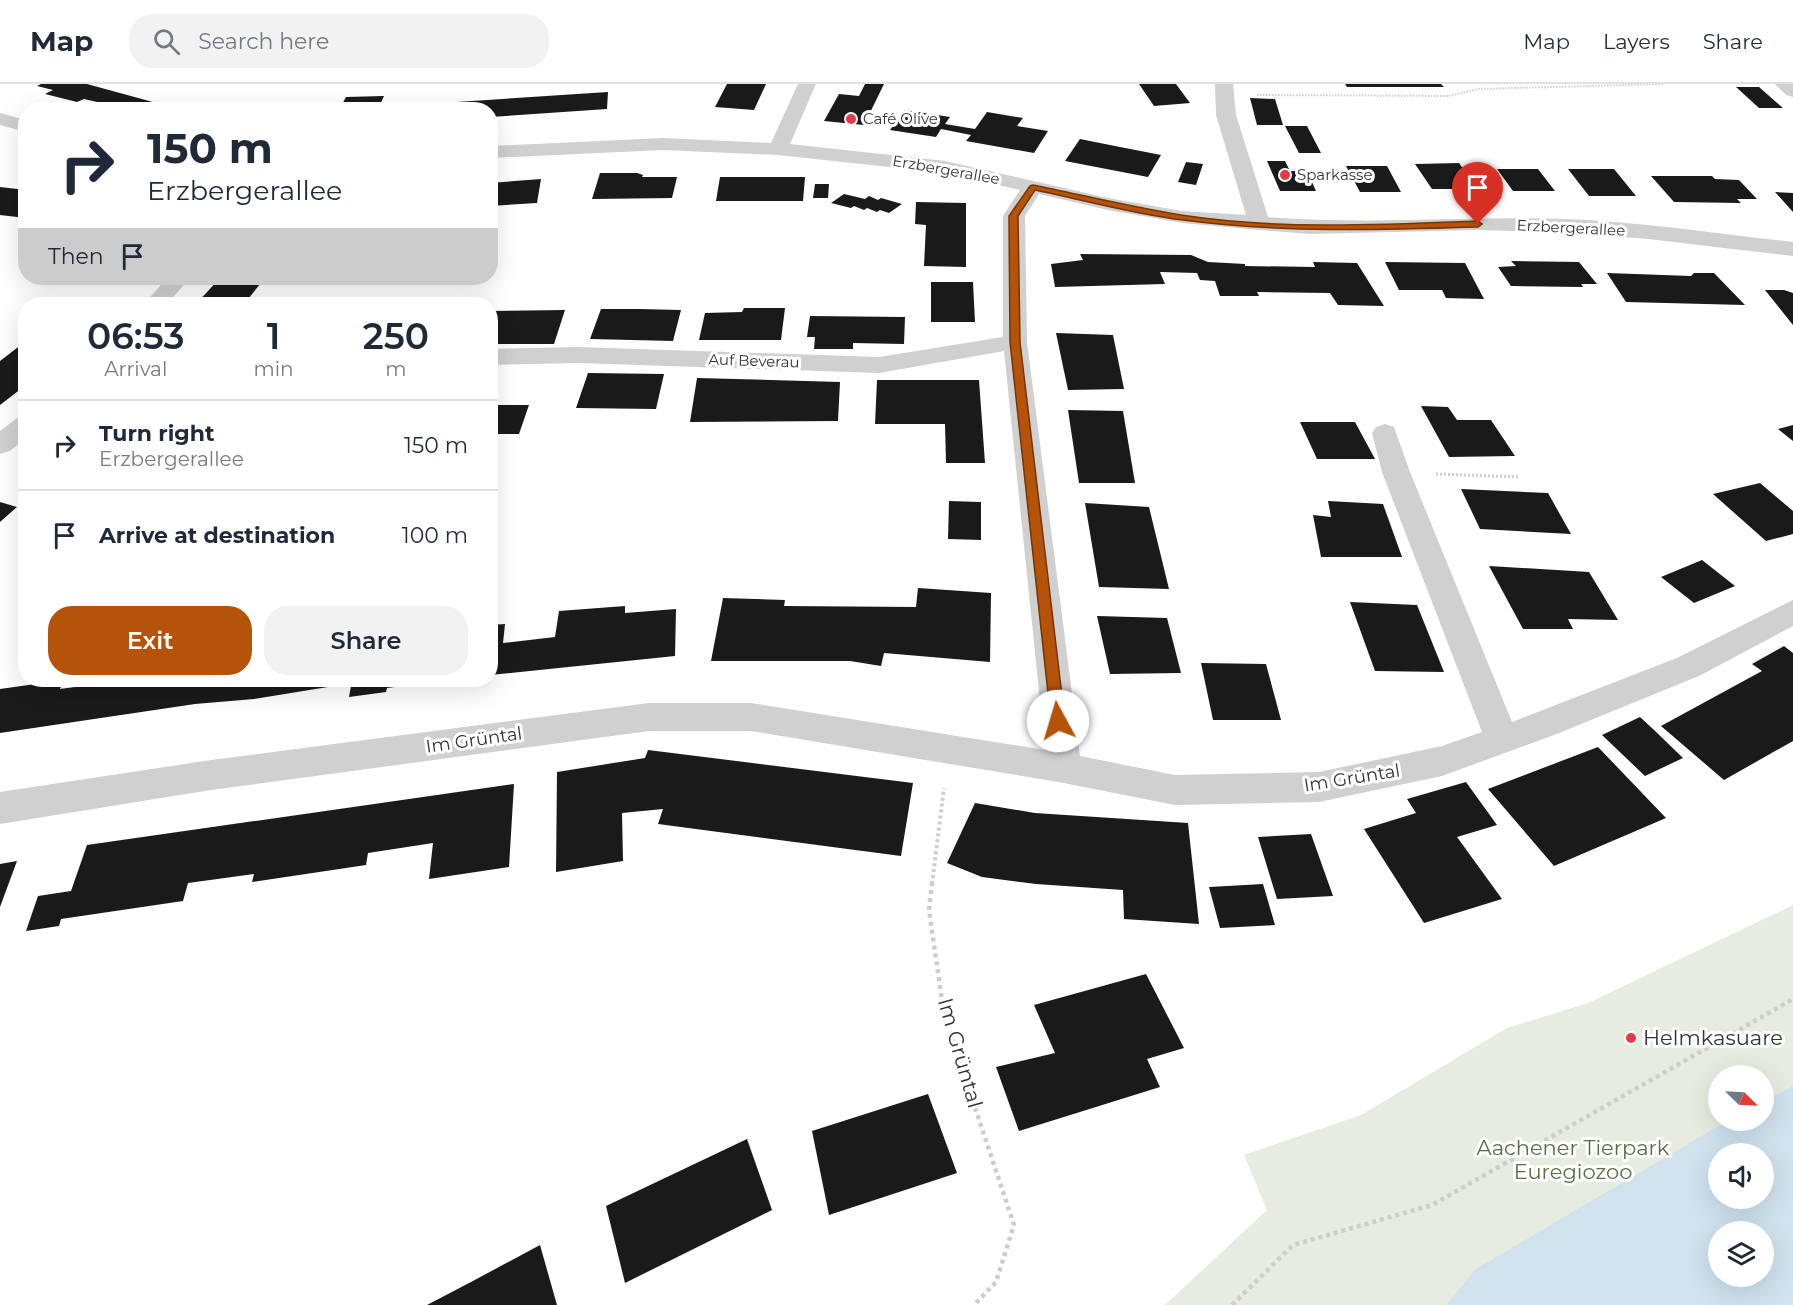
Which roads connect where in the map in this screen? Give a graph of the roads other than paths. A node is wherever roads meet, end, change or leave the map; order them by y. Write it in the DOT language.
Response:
graph roads {
  1 [pos="807,84"];
  2 [pos="1784,84"];
  3 [pos="1224,89"];
  4 [pos="1793,91"];
  5 [pos="0,119"];
  6 [pos="18,124"];
  7 [pos="778,149"];
  8 [pos="498,152"];
  9 [pos="1033,187"];
  10 [pos="1259,224"];
  11 [pos="1793,249"];
  12 [pos="173,285"];
  13 [pos="162,297"];
  14 [pos="1015,342"];
  15 [pos="498,357"];
  16 [pos="18,430"];
  17 [pos="1385,433"];
  18 [pos="0,445"];
  19 [pos="1793,612"];
  20 [pos="1502,739"];
  21 [pos="1064,768"];
  22 [pos="0,808"];
  1 -- 7 [label="street"];
  2 -- 4 [label="street"];
  3 -- 10 [label="street"];
  5 -- 6 [label="street"];
  7 -- 8 [label="street, Erzbergerallee"];
  7 -- 9 [label="street, Erzbergerallee"];
  9 -- 10 [label="street, Erzbergerallee"];
  9 -- 14 [label="street"];
  10 -- 11 [label="street, Erzbergerallee"];
  12 -- 13 [label="street"];
  14 -- 15 [label="street, Auf Beverau"];
  14 -- 21 [label="street"];
  16 -- 18 [label="street"];
  17 -- 20 [label="street"];
  19 -- 20 [label="street, Im Grüntal"];
  20 -- 21 [label="street, Im Grüntal"];
  21 -- 22 [label="street, Im Grüntal"];
}
